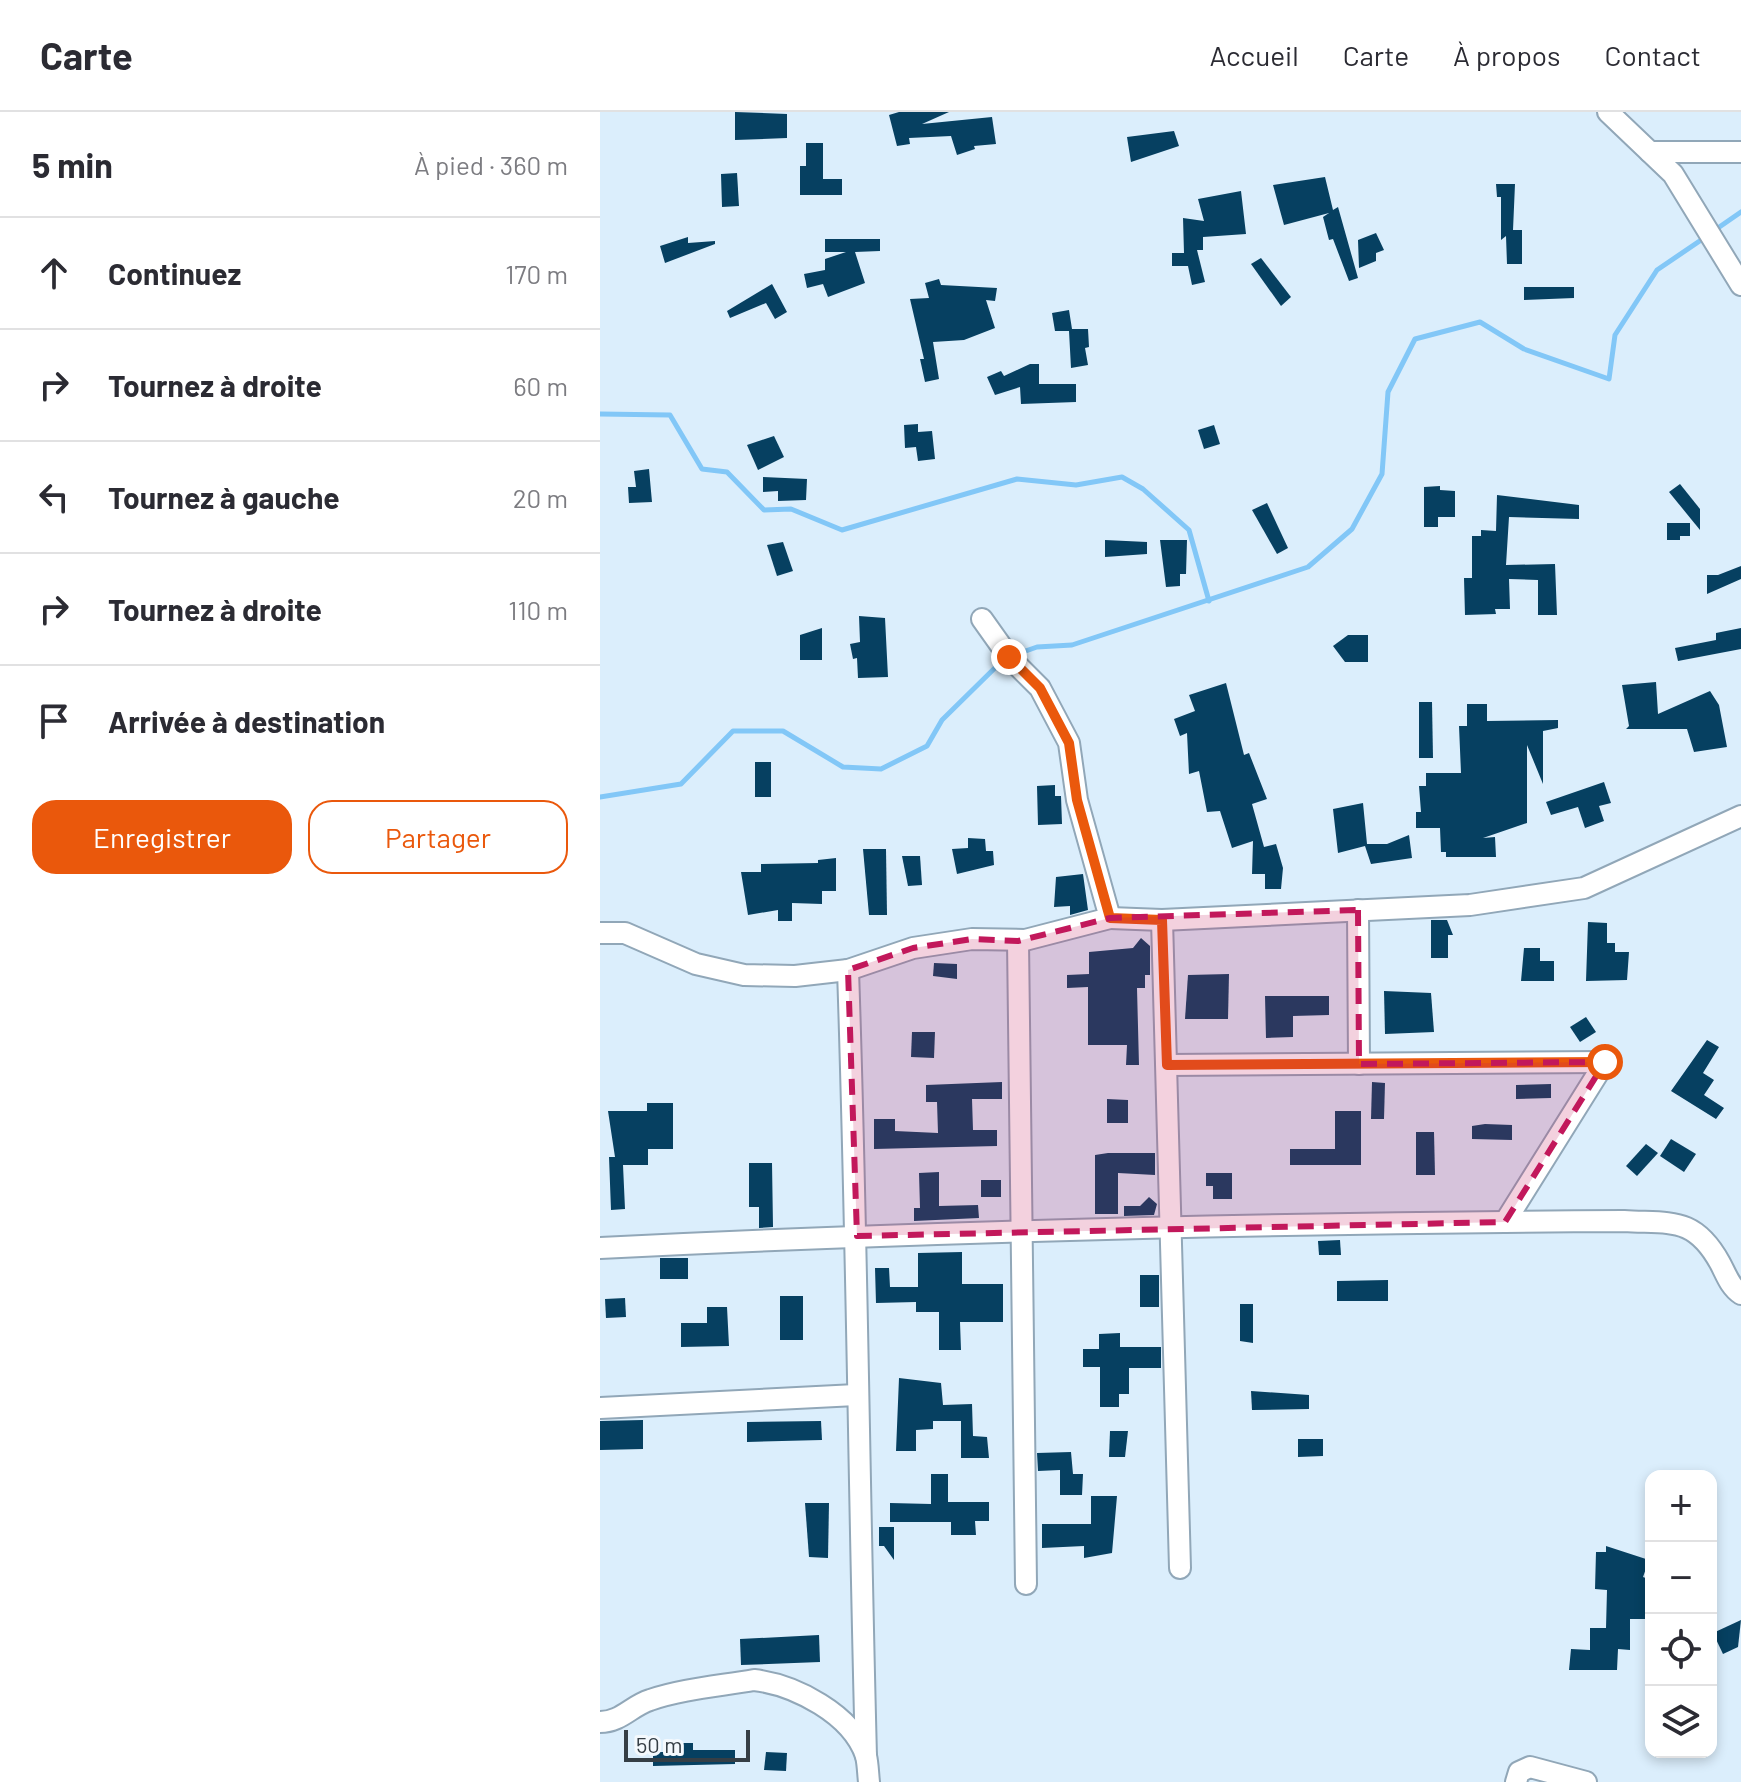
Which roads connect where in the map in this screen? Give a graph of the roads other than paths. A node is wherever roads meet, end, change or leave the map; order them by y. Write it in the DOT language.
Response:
graph roads {
  1 [pos="1608,112"];
  2 [pos="1650,152"];
  3 [pos="1741,152"];
  4 [pos="1741,285"];
  5 [pos="982,619"];
  6 [pos="1741,816"];
  7 [pos="1358,910"];
  8 [pos="1110,918"];
  9 [pos="1162,920"];
  10 [pos="600,933"];
  11 [pos="1018,941"];
  12 [pos="848,970"];
  13 [pos="1359,1064"];
  14 [pos="1167,1065"];
  15 [pos="1505,1222"];
  16 [pos="1173,1227"];
  17 [pos="1020,1231"];
  18 [pos="857,1236"];
  19 [pos="600,1248"];
  20 [pos="1741,1294"];
  21 [pos="856,1395"];
  22 [pos="600,1408"];
  23 [pos="1180,1568"];
  24 [pos="1026,1584"];
  25 [pos="600,1722"];
  26 [pos="866,1756"];
  27 [pos="869,1782"];
  28 [pos="1516,1782"];
  29 [pos="1586,1782"];
  1 -- 2 [label="street"];
  2 -- 3 [label="street"];
  2 -- 4 [label="street"];
  5 -- 8 [label="street"];
  6 -- 7 [label="street"];
  7 -- 9 [label="street"];
  7 -- 13 [label="street"];
  8 -- 9 [label="street"];
  8 -- 11 [label="street"];
  9 -- 14 [label="street"];
  10 -- 12 [label="street"];
  11 -- 12 [label="street"];
  11 -- 17 [label="street"];
  12 -- 18 [label="street"];
  13 -- 14 [label="street"];
  13 -- 15 [label="street"];
  14 -- 16 [label="street"];
  15 -- 16 [label="street"];
  15 -- 20 [label="street"];
  16 -- 17 [label="street"];
  16 -- 23 [label="street"];
  17 -- 18 [label="street"];
  17 -- 24 [label="street"];
  18 -- 19 [label="street"];
  18 -- 21 [label="street"];
  21 -- 22 [label="street"];
  21 -- 26 [label="street"];
  25 -- 26 [label="street"];
  26 -- 27 [label="street"];
  28 -- 29 [label="street"];
}
